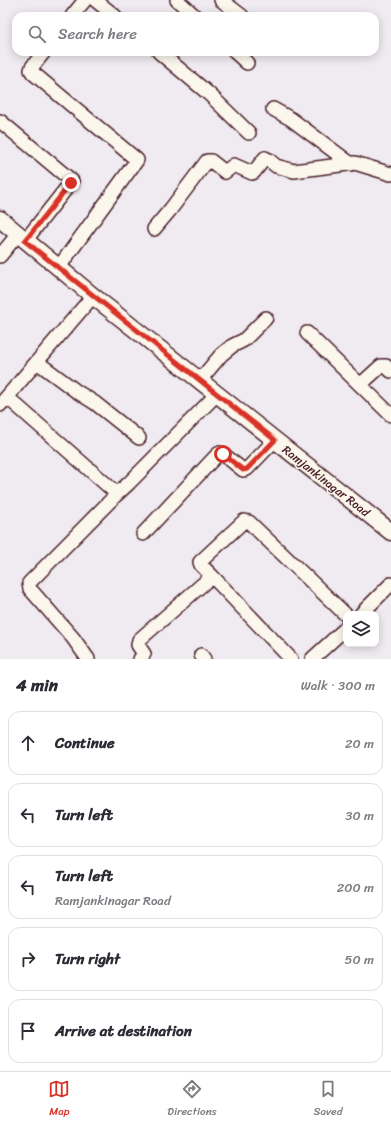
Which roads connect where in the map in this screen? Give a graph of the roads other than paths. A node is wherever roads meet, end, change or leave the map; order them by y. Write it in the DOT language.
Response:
graph roads {
  1 [pos="85,0"];
  2 [pos="96,0"];
  3 [pos="177,0"];
  4 [pos="221,0"];
  5 [pos="75,12"];
  6 [pos="110,12"];
  7 [pos="190,12"];
  8 [pos="237,12"];
  9 [pos="41,56"];
  10 [pos="164,56"];
  11 [pos="239,56"];
  12 [pos="247,63"];
  13 [pos="273,109"];
  14 [pos="0,120"];
  15 [pos="249,133"];
  16 [pos="351,164"];
  17 [pos="391,174"];
  18 [pos="0,219"];
  19 [pos="154,229"];
  20 [pos="22,238"];
  21 [pos="0,256"];
  22 [pos="58,267"];
  23 [pos="94,296"];
  24 [pos="266,318"];
  25 [pos="307,333"];
  26 [pos="37,362"];
  27 [pos="391,371"];
  28 [pos="200,380"];
  29 [pos="360,385"];
  30 [pos="217,394"];
  31 [pos="3,401"];
  32 [pos="391,415"];
  33 [pos="139,438"];
  34 [pos="275,440"];
  35 [pos="116,495"];
  36 [pos="391,532"];
  37 [pos="143,534"];
  38 [pos="212,576"];
  39 [pos="391,584"];
  40 [pos="364,611"];
  41 [pos="343,612"];
  42 [pos="343,631"];
  43 [pos="88,659"];
  44 [pos="140,659"];
  45 [pos="291,659"];
  46 [pos="312,659"];
  1 -- 5 [label="street"];
  2 -- 6 [label="street"];
  3 -- 7 [label="street"];
  4 -- 8 [label="street"];
  9 -- 22 [label="street"];
  10 -- 15 [label="street"];
  11 -- 12 [label="street"];
  13 -- 16 [label="street"];
  14 -- 20 [label="street"];
  16 -- 17 [label="street"];
  16 -- 19 [label="street"];
  18 -- 20 [label="street, Ramjankinagar Road"];
  20 -- 21 [label="street"];
  20 -- 22 [label="street, Ramjankinagar Road"];
  22 -- 23 [label="street, Ramjankinagar Road"];
  23 -- 26 [label="street"];
  23 -- 28 [label="street, Ramjankinagar Road"];
  24 -- 28 [label="street"];
  25 -- 29 [label="street"];
  26 -- 31 [label="street"];
  26 -- 33 [label="street"];
  27 -- 29 [label="street"];
  28 -- 30 [label="street, Ramjankinagar Road"];
  29 -- 32 [label="street"];
  30 -- 34 [label="street, Ramjankinagar Road"];
  30 -- 35 [label="street"];
  31 -- 35 [label="street"];
  34 -- 36 [label="street, Ramjankinagar Road"];
  34 -- 37 [label="street"];
  35 -- 43 [label="street"];
  38 -- 41 [label="street"];
  38 -- 44 [label="street"];
  38 -- 45 [label="street"];
  39 -- 40 [label="street"];
  42 -- 46 [label="street"];
}
